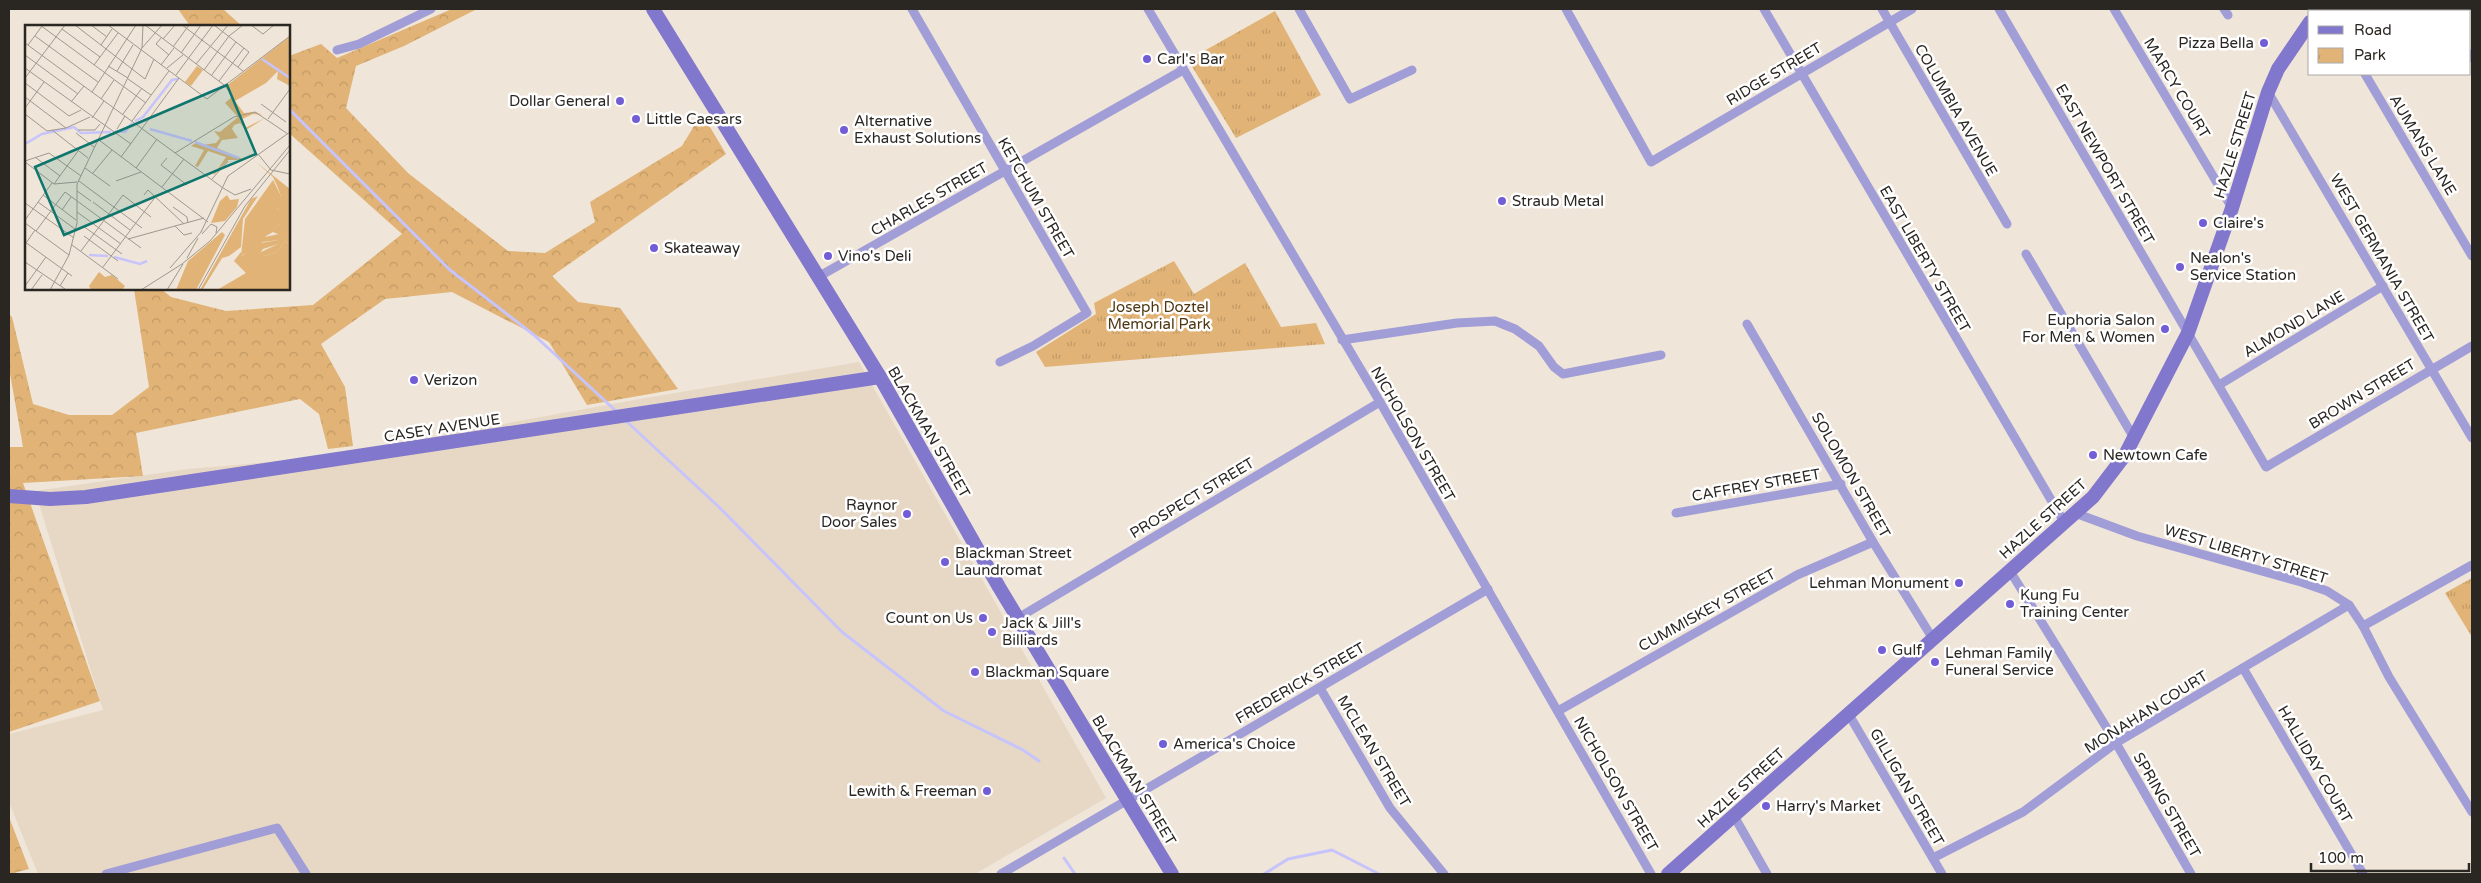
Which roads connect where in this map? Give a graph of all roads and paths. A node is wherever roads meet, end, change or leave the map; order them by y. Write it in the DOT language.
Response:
graph roads {
  1 [pos="431,9"];
  2 [pos="653,9"];
  3 [pos="912,9"];
  4 [pos="1148,9"];
  5 [pos="1299,9"];
  6 [pos="1566,9"];
  7 [pos="1764,9"];
  8 [pos="1882,9"];
  9 [pos="1912,9"];
  10 [pos="1999,9"];
  11 [pos="2114,9"];
  12 [pos="1890,21"];
  13 [pos="2308,25"];
  14 [pos="337,50"];
  15 [pos="1183,70"];
  16 [pos="1412,70"];
  17 [pos="1801,74"];
  18 [pos="2366,75"];
  19 [pos="2268,92"];
  20 [pos="1005,171"];
  21 [pos="2232,208"];
  22 [pos="2006,224"];
  23 [pos="2026,254"];
  24 [pos="2472,256"];
  25 [pos="818,277"];
  26 [pos="2383,286"];
  27 [pos="1748,324"];
  28 [pos="2188,333"];
  29 [pos="1342,340"];
  30 [pos="2472,346"];
  31 [pos="1661,355"];
  32 [pos="1000,362"];
  33 [pos="2432,369"];
  34 [pos="880,377"];
  35 [pos="2219,385"];
  36 [pos="1380,402"];
  37 [pos="2134,438"];
  38 [pos="2472,438"];
  39 [pos="2266,468"];
  40 [pos="1841,484"];
  41 [pos="9,496"];
  42 [pos="2075,512"];
  43 [pos="1676,514"];
  44 [pos="2064,522"];
  45 [pos="1873,542"];
  46 [pos="2472,565"];
  47 [pos="2010,572"];
  48 [pos="1488,589"];
  49 [pos="2349,605"];
  50 [pos="1018,618"];
  51 [pos="2363,626"];
  52 [pos="1933,640"];
  53 [pos="2243,668"];
  54 [pos="1320,688"];
  55 [pos="1558,711"];
  56 [pos="1848,713"];
  57 [pos="2116,743"];
  58 [pos="1127,800"];
  59 [pos="2472,812"];
  60 [pos="1734,816"];
  61 [pos="1933,858"];
  62 [pos="106,874"];
  63 [pos="306,874"];
  64 [pos="1001,874"];
  65 [pos="1172,874"];
  66 [pos="1444,874"];
  67 [pos="1651,874"];
  68 [pos="1668,874"];
  69 [pos="1767,874"];
  70 [pos="1942,874"];
  71 [pos="2191,874"];
  72 [pos="2363,874"];
  1 -- 14 [label="street"];
  2 -- 25 [label="main road, BLACKMAN STREET"];
  3 -- 20 [label="street, KETCHUM STREET"];
  4 -- 15 [label="street, NICHOLSON STREET"];
  5 -- 16 [label="street"];
  6 -- 17 [label="street, RIDGE STREET"];
  7 -- 17 [label="street, EAST LIBERTY STREET"];
  8 -- 12 [label="street, COLUMBIA AVENUE"];
  9 -- 12 [label="street, RIDGE STREET"];
  10 -- 28 [label="street, EAST NEWPORT STREET"];
  11 -- 21 [label="street, MARCY COURT"];
  12 -- 17 [label="street, RIDGE STREET"];
  12 -- 22 [label="street, COLUMBIA AVENUE"];
  13 -- 19 [label="main road, HAZLE STREET"];
  15 -- 20 [label="street, CHARLES STREET"];
  15 -- 29 [label="street, NICHOLSON STREET"];
  17 -- 44 [label="street, EAST LIBERTY STREET"];
  18 -- 24 [label="street, AUMANS LANE"];
  19 -- 21 [label="main road, HAZLE STREET"];
  19 -- 26 [label="street, WEST GERMANIA STREET"];
  20 -- 25 [label="street, CHARLES STREET"];
  20 -- 32 [label="street, KETCHUM STREET"];
  21 -- 28 [label="main road, HAZLE STREET"];
  23 -- 37 [label="street"];
  25 -- 34 [label="main road, BLACKMAN STREET"];
  26 -- 33 [label="street, WEST GERMANIA STREET"];
  26 -- 35 [label="street, ALMOND LANE"];
  27 -- 40 [label="street, SOLOMON STREET"];
  28 -- 35 [label="street, EAST NEWPORT STREET"];
  28 -- 37 [label="main road, HAZLE STREET"];
  29 -- 31 [label="street"];
  29 -- 36 [label="street, NICHOLSON STREET"];
  30 -- 33 [label="street, BROWN STREET"];
  33 -- 38 [label="street, WEST GERMANIA STREET"];
  33 -- 39 [label="street, BROWN STREET"];
  34 -- 41 [label="main road, CASEY AVENUE"];
  34 -- 50 [label="main road, BLACKMAN STREET"];
  35 -- 39 [label="street, EAST NEWPORT STREET"];
  36 -- 48 [label="street, NICHOLSON STREET"];
  36 -- 50 [label="street, PROSPECT STREET"];
  37 -- 42 [label="main road, HAZLE STREET"];
  40 -- 43 [label="street, CAFFREY STREET"];
  40 -- 45 [label="street, SOLOMON STREET"];
  42 -- 44 [label="main road, HAZLE STREET"];
  42 -- 49 [label="street, WEST LIBERTY STREET"];
  44 -- 47 [label="main road, HAZLE STREET"];
  45 -- 52 [label="street, SOLOMON STREET"];
  45 -- 55 [label="street, CUMMISKEY STREET"];
  46 -- 51 [label="street"];
  47 -- 52 [label="main road, HAZLE STREET"];
  47 -- 57 [label="street, SPRING STREET"];
  48 -- 54 [label="street, FREDERICK STREET"];
  48 -- 55 [label="street, NICHOLSON STREET"];
  49 -- 51 [label="street, WEST LIBERTY STREET"];
  49 -- 53 [label="street, MONAHAN COURT"];
  50 -- 58 [label="main road, BLACKMAN STREET"];
  51 -- 59 [label="street, WEST LIBERTY STREET"];
  52 -- 56 [label="main road, HAZLE STREET"];
  53 -- 57 [label="street, MONAHAN COURT"];
  53 -- 72 [label="street, HALLIDAY COURT"];
  54 -- 58 [label="street, FREDERICK STREET"];
  54 -- 66 [label="street, MCLEAN STREET"];
  55 -- 67 [label="street, NICHOLSON STREET"];
  56 -- 60 [label="main road, HAZLE STREET"];
  56 -- 61 [label="street, GILLIGAN STREET"];
  57 -- 61 [label="street, MONAHAN COURT"];
  57 -- 71 [label="street, SPRING STREET"];
  58 -- 64 [label="street, FREDERICK STREET"];
  58 -- 65 [label="main road, BLACKMAN STREET"];
  60 -- 68 [label="main road, HAZLE STREET"];
  60 -- 69 [label="street"];
  61 -- 70 [label="street, GILLIGAN STREET"];
  62 -- 63 [label="street"];
}
